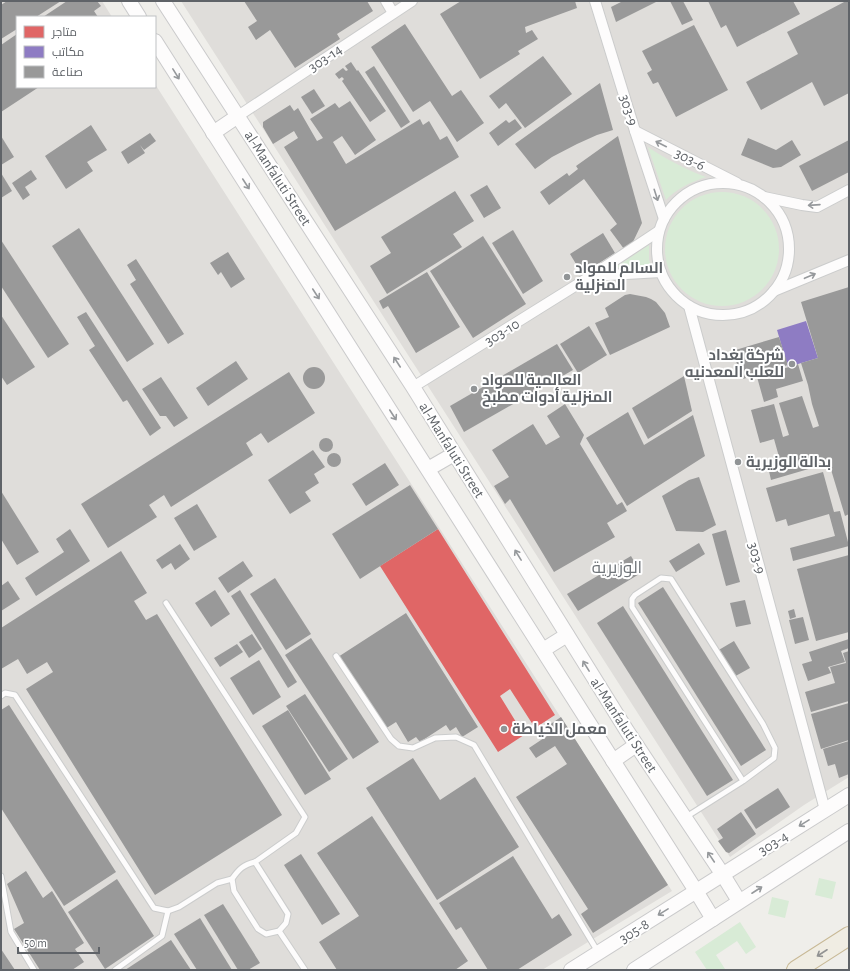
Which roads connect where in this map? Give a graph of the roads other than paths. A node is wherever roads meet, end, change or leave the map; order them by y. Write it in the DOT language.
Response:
graph roads {
  1 [pos="129,1"];
  2 [pos="163,1"];
  3 [pos="386,1"];
  4 [pos="412,1"];
  5 [pos="595,1"];
  6 [pos="393,13"];
  7 [pos="139,16"];
  8 [pos="156,43"];
  9 [pos="238,116"];
  10 [pos="635,131"];
  11 [pos="213,133"];
  12 [pos="746,187"];
  13 [pos="849,190"];
  14 [pos="764,198"];
  15 [pos="664,219"];
  16 [pos="659,231"];
  17 [pos="849,260"];
  18 [pos="661,272"];
  19 [pos="591,276"];
  20 [pos="774,291"];
  21 [pos="689,306"];
  22 [pos="413,387"];
  23 [pos="454,454"];
  24 [pos="428,469"];
  25 [pos="166,603"];
  26 [pos="568,635"];
  27 [pos="543,650"];
  28 [pos="336,656"];
  29 [pos="1,696"];
  30 [pos="636,745"];
  31 [pos="613,761"];
  32 [pos="743,781"];
  33 [pos="849,795"];
  34 [pos="825,810"];
  35 [pos="685,818"];
  36 [pos="849,831"];
  37 [pos="255,862"];
  38 [pos="723,874"];
  39 [pos="1,876"];
  40 [pos="232,879"];
  41 [pos="696,891"];
  42 [pos="739,901"];
  43 [pos="168,911"];
  44 [pos="712,919"];
  45 [pos="279,931"];
  46 [pos="849,936"];
  47 [pos="599,953"];
  48 [pos="34,970"];
  49 [pos="115,970"];
  50 [pos="305,970"];
  51 [pos="571,970"];
  52 [pos="634,970"];
  53 [pos="796,970"];
  1 -- 7 [label="street"];
  2 -- 9 [label="street, al-Manfaluti Street"];
  3 -- 6 [label="street"];
  4 -- 6 [label="street, 303-14"];
  5 -- 10 [label="street, 303-9"];
  6 -- 9 [label="street, 303-14"];
  8 -- 11 [label="street, al-Manfaluti Street, one-way"];
  9 -- 11 [label="street"];
  22 -- 9 [label="street, al-Manfaluti Street, one-way"];
  12 -- 10 [label="street, 303-6, one-way"];
  10 -- 15 [label="street, 303-9, one-way"];
  11 -- 24 [label="street, al-Manfaluti Street, one-way"];
  12 -- 14 [label="street"];
  12 -- 15 [label="street"];
  13 -- 14 [label="street, one-way"];
  14 -- 20 [label="street"];
  15 -- 16 [label="street"];
  16 -- 18 [label="street"];
  16 -- 19 [label="street, 303-10"];
  20 -- 17 [label="street, one-way"];
  18 -- 19 [label="street, 303-10"];
  18 -- 21 [label="street"];
  19 -- 22 [label="street, 303-10"];
  20 -- 21 [label="street"];
  21 -- 34 [label="street, 303-9"];
  22 -- 23 [label="street, al-Manfaluti Street"];
  23 -- 24 [label="street"];
  26 -- 23 [label="street, al-Manfaluti Street, one-way"];
  24 -- 27 [label="street, al-Manfaluti Street"];
  25 -- 37 [label="lane"];
  26 -- 27 [label="street"];
  30 -- 26 [label="street, al-Manfaluti Street, one-way"];
  27 -- 31 [label="street, al-Manfaluti Street"];
  28 -- 47 [label="lane"];
  29 -- 43 [label="lane"];
  30 -- 31 [label="street"];
  30 -- 35 [label="street, al-Manfaluti Street"];
  31 -- 41 [label="street, al-Manfaluti Street"];
  32 -- 32 [label="lane"];
  32 -- 35 [label="lane"];
  33 -- 34 [label="street, 303-4"];
  34 -- 38 [label="street, 303-4, one-way"];
  38 -- 35 [label="street, al-Manfaluti Street, one-way"];
  42 -- 36 [label="street, 303-4, one-way"];
  37 -- 40 [label="lane"];
  37 -- 45 [label="lane"];
  38 -- 41 [label="street, 303-4"];
  38 -- 42 [label="street, al-Manfaluti Street"];
  39 -- 48 [label="lane"];
  40 -- 43 [label="lane"];
  40 -- 45 [label="lane"];
  41 -- 44 [label="street, al-Manfaluti Street"];
  41 -- 47 [label="street, 305-8, one-way"];
  42 -- 44 [label="street, 303-4"];
  43 -- 49 [label="lane"];
  44 -- 52 [label="street"];
  45 -- 50 [label="lane"];
  46 -- 53 [label="highway, one-way"];
  47 -- 51 [label="street, 305-8"];
}
